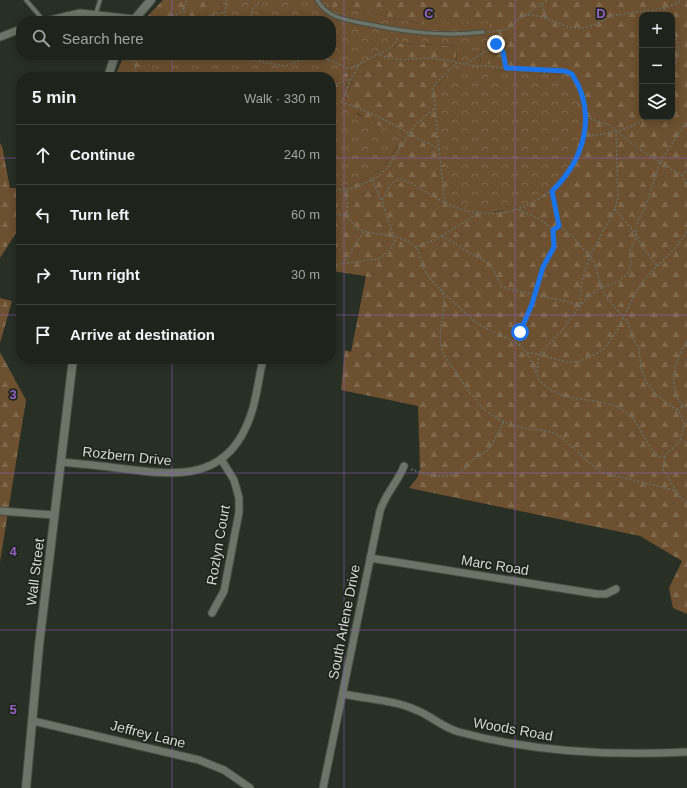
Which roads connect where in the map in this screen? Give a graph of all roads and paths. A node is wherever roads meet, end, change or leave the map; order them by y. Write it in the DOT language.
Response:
graph roads {
  1 [pos="26,0"];
  2 [pos="100,0"];
  3 [pos="151,0"];
  4 [pos="187,0"];
  5 [pos="226,0"];
  6 [pos="261,0"];
  7 [pos="317,0"];
  8 [pos="547,0"];
  9 [pos="682,0"];
  10 [pos="542,4"];
  11 [pos="184,6"];
  12 [pos="664,8"];
  13 [pos="224,12"];
  14 [pos="665,12"];
  15 [pos="96,13"];
  16 [pos="40,16"];
  17 [pos="60,16"];
  18 [pos="112,16"];
  19 [pos="137,16"];
  20 [pos="171,16"];
  21 [pos="184,16"];
  22 [pos="209,16"];
  23 [pos="225,16"];
  24 [pos="251,16"];
  25 [pos="523,16"];
  26 [pos="547,19"];
  27 [pos="399,30"];
  28 [pos="500,30"];
  29 [pos="16,31"];
  30 [pos="483,32"];
  31 [pos="675,35"];
  32 [pos="0,37"];
  33 [pos="497,42"];
  34 [pos="379,55"];
  35 [pos="113,60"];
  36 [pos="135,60"];
  37 [pos="255,60"];
  38 [pos="302,60"];
  39 [pos="328,60"];
  40 [pos="263,62"];
  41 [pos="675,62"];
  42 [pos="457,63"];
  43 [pos="466,64"];
  44 [pos="359,65"];
  45 [pos="506,68"];
  46 [pos="110,72"];
  47 [pos="136,72"];
  48 [pos="351,79"];
  49 [pos="336,84"];
  50 [pos="435,108"];
  51 [pos="586,117"];
  52 [pos="643,120"];
  53 [pos="687,121"];
  54 [pos="616,131"];
  55 [pos="410,132"];
  56 [pos="584,137"];
  57 [pos="439,148"];
  58 [pos="660,162"];
  59 [pos="687,169"];
  60 [pos="682,176"];
  61 [pos="372,180"];
  62 [pos="687,186"];
  63 [pos="346,190"];
  64 [pos="336,191"];
  65 [pos="552,191"];
  66 [pos="382,203"];
  67 [pos="446,203"];
  68 [pos="520,210"];
  69 [pos="615,210"];
  70 [pos="477,213"];
  71 [pos="336,214"];
  72 [pos="348,218"];
  73 [pos="364,230"];
  74 [pos="687,232"];
  75 [pos="636,234"];
  76 [pos="393,235"];
  77 [pos="442,236"];
  78 [pos="415,247"];
  79 [pos="590,256"];
  80 [pos="343,264"];
  81 [pos="336,265"];
  82 [pos="658,267"];
  83 [pos="440,288"];
  84 [pos="602,288"];
  85 [pos="535,295"];
  86 [pos="450,298"];
  87 [pos="444,300"];
  88 [pos="580,306"];
  89 [pos="624,318"];
  90 [pos="687,341"];
  91 [pos="520,346"];
  92 [pos="527,353"];
  93 [pos="539,354"];
  94 [pos="72,364"];
  95 [pos="262,364"];
  96 [pos="537,374"];
  97 [pos="683,406"];
  98 [pos="687,406"];
  99 [pos="677,410"];
  100 [pos="504,421"];
  101 [pos="680,439"];
  102 [pos="687,444"];
  103 [pos="665,456"];
  104 [pos="221,459"];
  105 [pos="61,462"];
  106 [pos="404,466"];
  107 [pos="677,491"];
  108 [pos="687,503"];
  109 [pos="0,511"];
  110 [pos="54,516"];
  111 [pos="370,558"];
  112 [pos="616,589"];
  113 [pos="212,613"];
  114 [pos="342,694"];
  115 [pos="33,721"];
  116 [pos="687,752"];
  117 [pos="26,788"];
  118 [pos="250,788"];
  119 [pos="323,788"];
  1 -- 16 [label="lane"];
  2 -- 15 [label="lane"];
  3 -- 19 [label="street"];
  4 -- 11 [label="path"];
  5 -- 13 [label="path"];
  6 -- 24 [label="path"];
  7 -- 27 [label="lane"];
  8 -- 10 [label="path"];
  9 -- 12 [label="path"];
  10 -- 25 [label="path"];
  10 -- 26 [label="path"];
  11 -- 20 [label="path"];
  11 -- 21 [label="path"];
  12 -- 14 [label="path"];
  12 -- 26 [label="path"];
  13 -- 22 [label="path"];
  13 -- 23 [label="path"];
  15 -- 17 [label="street"];
  15 -- 18 [label="street"];
  25 -- 26 [label="path"];
  25 -- 28 [label="path"];
  27 -- 30 [label="lane"];
  27 -- 34 [label="path"];
  28 -- 30 [label="path"];
  28 -- 33 [label="path"];
  29 -- 32 [label="street"];
  31 -- 41 [label="path"];
  33 -- 43 [label="path"];
  33 -- 45 [label="path"];
  34 -- 42 [label="path"];
  34 -- 44 [label="path"];
  35 -- 46 [label="street"];
  36 -- 47 [label="path"];
  37 -- 40 [label="path"];
  38 -- 40 [label="path"];
  39 -- 44 [label="path"];
  42 -- 43 [label="path"];
  42 -- 50 [label="path"];
  43 -- 45 [label="path"];
  44 -- 48 [label="path"];
  45 -- 51 [label="path"];
  48 -- 49 [label="path"];
  48 -- 55 [label="path"];
  50 -- 55 [label="path"];
  50 -- 57 [label="path"];
  51 -- 54 [label="path"];
  51 -- 56 [label="path"];
  52 -- 54 [label="path"];
  53 -- 58 [label="path"];
  54 -- 56 [label="path"];
  54 -- 58 [label="path"];
  54 -- 69 [label="path"];
  55 -- 57 [label="path"];
  55 -- 61 [label="path"];
  56 -- 65 [label="path"];
  57 -- 67 [label="path"];
  58 -- 60 [label="path"];
  58 -- 75 [label="path"];
  59 -- 60 [label="path"];
  60 -- 62 [label="path"];
  61 -- 63 [label="path"];
  61 -- 66 [label="path"];
  63 -- 64 [label="path"];
  63 -- 72 [label="path"];
  65 -- 68 [label="path"];
  65 -- 79 [label="path"];
  66 -- 67 [label="path"];
  66 -- 76 [label="path"];
  67 -- 70 [label="path"];
  68 -- 70 [label="path"];
  68 -- 85 [label="path"];
  69 -- 75 [label="path"];
  69 -- 79 [label="path"];
  70 -- 77 [label="path"];
  71 -- 72 [label="path"];
  72 -- 73 [label="path"];
  73 -- 76 [label="path"];
  73 -- 80 [label="path"];
  74 -- 82 [label="path"];
  75 -- 82 [label="path"];
  75 -- 84 [label="path"];
  76 -- 78 [label="path"];
  76 -- 80 [label="path"];
  77 -- 78 [label="path"];
  77 -- 85 [label="path"];
  78 -- 83 [label="path"];
  79 -- 84 [label="path"];
  79 -- 88 [label="path"];
  80 -- 81 [label="path"];
  82 -- 89 [label="path"];
  83 -- 86 [label="path"];
  83 -- 87 [label="path"];
  84 -- 88 [label="path"];
  84 -- 89 [label="path"];
  85 -- 88 [label="path"];
  85 -- 91 [label="path"];
  86 -- 87 [label="path"];
  86 -- 91 [label="path"];
  87 -- 100 [label="path"];
  88 -- 93 [label="path"];
  89 -- 93 [label="path"];
  89 -- 99 [label="path"];
  90 -- 97 [label="path"];
  91 -- 92 [label="path"];
  92 -- 93 [label="path"];
  92 -- 96 [label="path"];
  93 -- 96 [label="path"];
  94 -- 105 [label="street, Wall Street"];
  95 -- 104 [label="street, Rozbern Drive"];
  96 -- 103 [label="path"];
  97 -- 98 [label="path"];
  97 -- 99 [label="path"];
  99 -- 101 [label="path"];
  100 -- 106 [label="path"];
  100 -- 107 [label="path"];
  101 -- 102 [label="path"];
  101 -- 103 [label="path"];
  103 -- 107 [label="path"];
  104 -- 105 [label="street, Rozbern Drive"];
  104 -- 113 [label="street, Rozlyn Court"];
  105 -- 110 [label="street, Wall Street"];
  106 -- 111 [label="street, South Arlene Drive"];
  107 -- 108 [label="path"];
  109 -- 110 [label="street"];
  110 -- 115 [label="street, Wall Street"];
  111 -- 112 [label="street, Marc Road"];
  111 -- 114 [label="street, South Arlene Drive"];
  114 -- 116 [label="street, Woods Road"];
  114 -- 119 [label="street, South Arlene Drive"];
  115 -- 117 [label="street, Wall Street"];
  115 -- 118 [label="street, Jeffrey Lane"];
}
